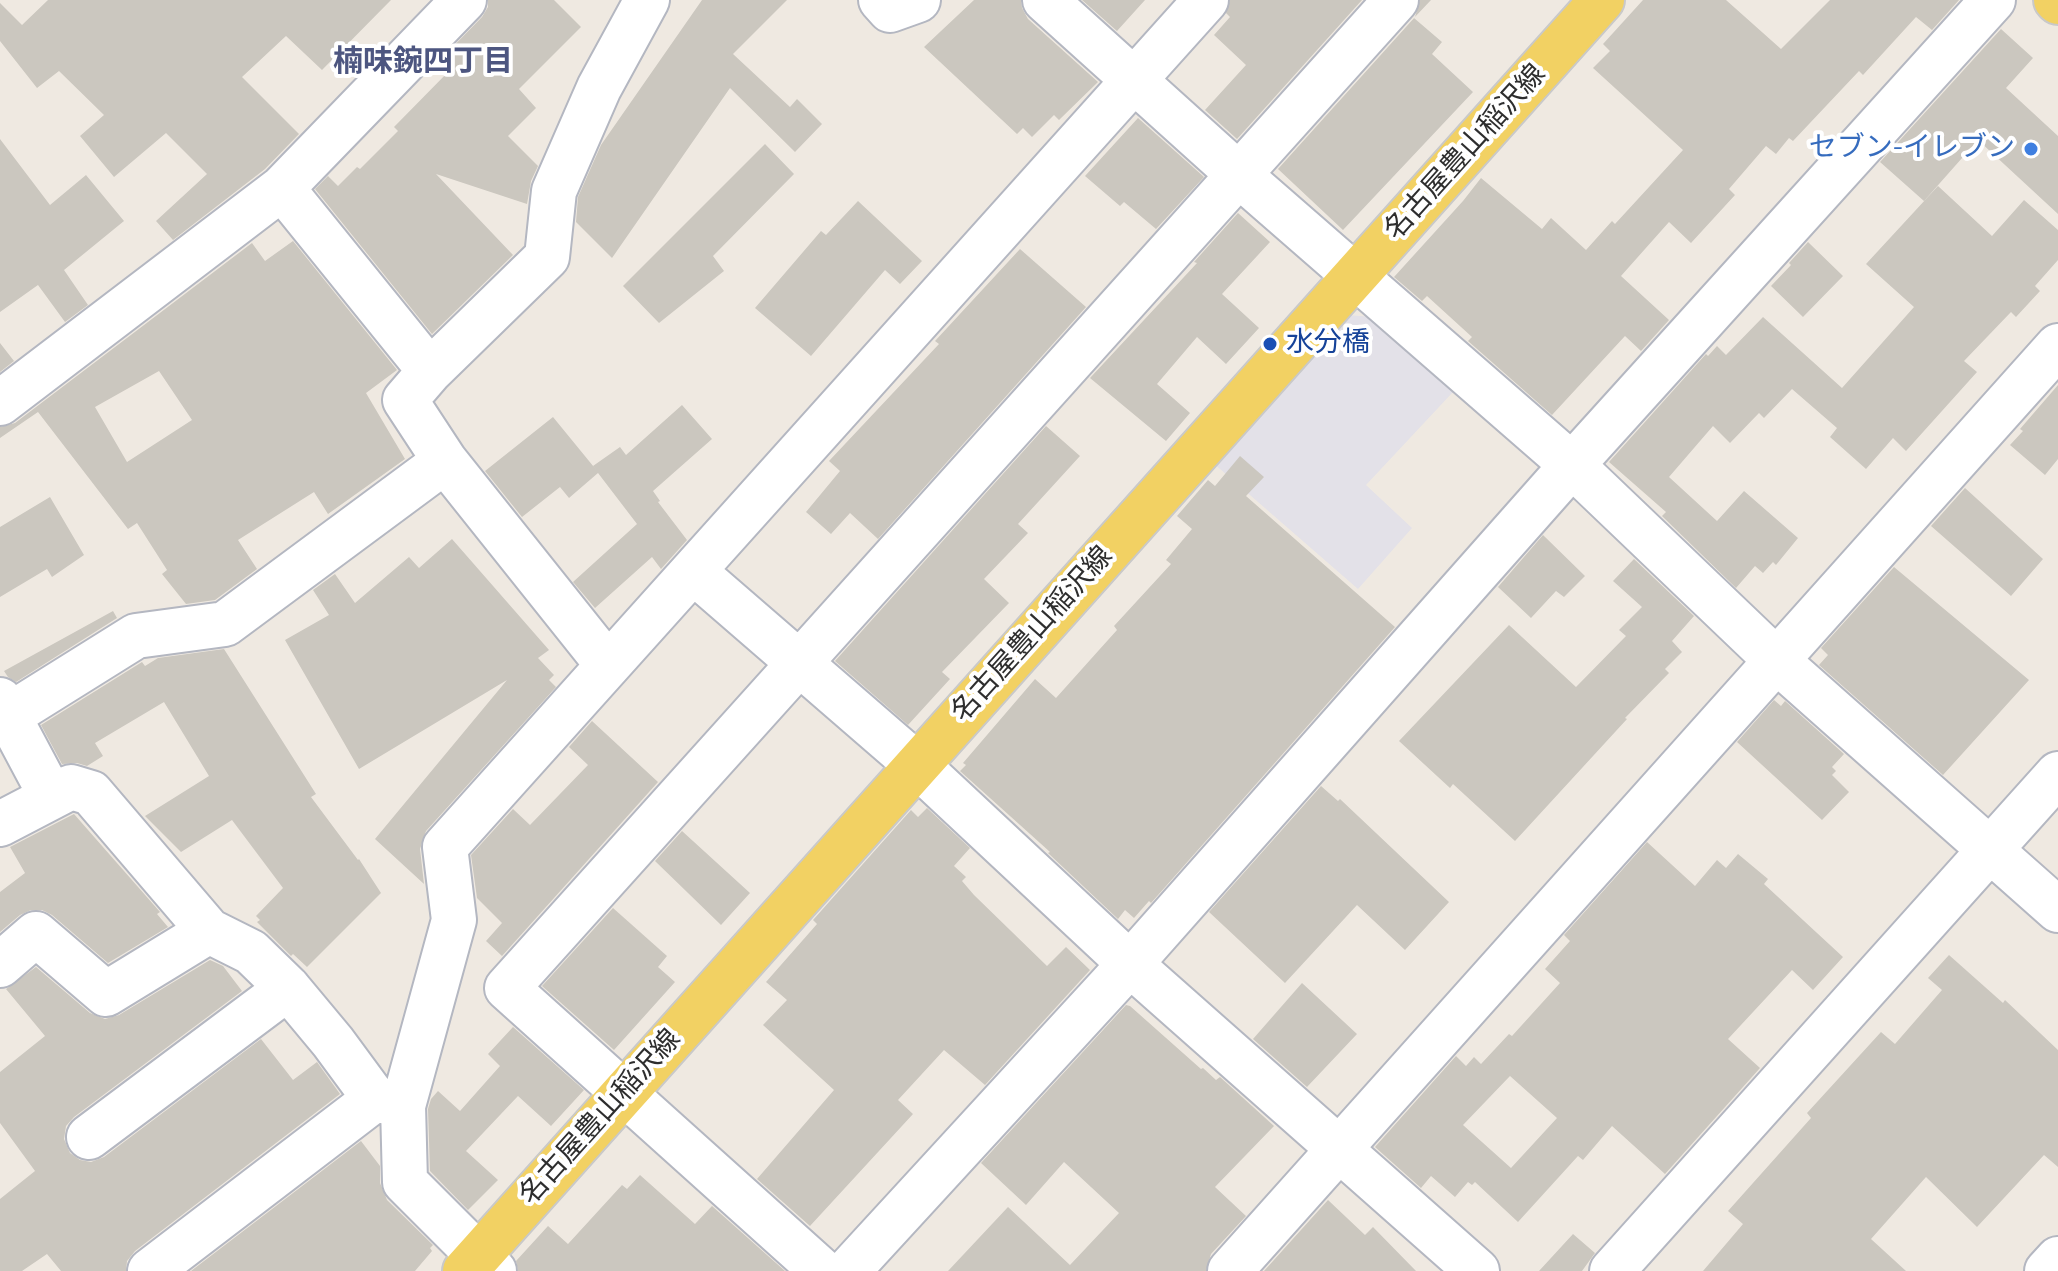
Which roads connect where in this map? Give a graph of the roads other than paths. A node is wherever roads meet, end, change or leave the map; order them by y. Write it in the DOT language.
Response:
graph roads {
  1 [pos="464,0"];
  2 [pos="647,0"];
  3 [pos="881,0"];
  4 [pos="918,0"];
  5 [pos="1045,0"];
  6 [pos="1206,0"];
  7 [pos="1396,0"];
  8 [pos="1602,0"];
  9 [pos="1993,0"];
  10 [pos="1134,81"];
  11 [pos="1238,174"];
  12 [pos="282,188"];
  13 [pos="1357,275"];
  14 [pos="2058,346"];
  15 [pos="430,371"];
  16 [pos="0,403"];
  17 [pos="445,461"];
  18 [pos="1572,465"];
  19 [pos="693,571"];
  20 [pos="1776,660"];
  21 [pos="800,663"];
  22 [pos="607,664"];
  23 [pos="4,708"];
  24 [pos="917,765"];
  25 [pos="2058,774"];
  26 [pos="51,796"];
  27 [pos="0,824"];
  28 [pos="1990,848"];
  29 [pos="2058,910"];
  30 [pos="209,931"];
  31 [pos="1130,964"];
  32 [pos="0,965"];
  33 [pos="288,988"];
  34 [pos="623,1094"];
  35 [pos="389,1103"];
  36 [pos="89,1137"];
  37 [pos="1340,1147"];
  38 [pos="2058,1259"];
  39 [pos="479,1266"];
  40 [pos="150,1271"];
  41 [pos="822,1271"];
  42 [pos="848,1271"];
  43 [pos="1230,1271"];
  44 [pos="1477,1271"];
  45 [pos="1612,1271"];
  46 [pos="2047,1271"];
  1 -- 12 [label="street"];
  2 -- 15 [label="street"];
  3 -- 4 [label="street"];
  5 -- 10 [label="street"];
  6 -- 10 [label="street"];
  7 -- 11 [label="street"];
  8 -- 13 [label="main road, 名古屋豊山稲沢線"];
  9 -- 18 [label="street"];
  10 -- 11 [label="street"];
  10 -- 19 [label="street"];
  11 -- 13 [label="street"];
  11 -- 21 [label="street"];
  12 -- 15 [label="street"];
  12 -- 16 [label="street"];
  13 -- 18 [label="street"];
  13 -- 24 [label="main road, 名古屋豊山稲沢線"];
  14 -- 20 [label="street"];
  15 -- 17 [label="street"];
  17 -- 22 [label="street"];
  17 -- 23 [label="street"];
  18 -- 20 [label="street"];
  18 -- 31 [label="street"];
  19 -- 21 [label="street"];
  19 -- 22 [label="street"];
  20 -- 28 [label="street"];
  20 -- 37 [label="street"];
  21 -- 24 [label="street"];
  21 -- 34 [label="street"];
  22 -- 35 [label="street"];
  23 -- 26 [label="street"];
  24 -- 31 [label="street"];
  24 -- 34 [label="main road, 名古屋豊山稲沢線"];
  25 -- 28 [label="street"];
  26 -- 27 [label="street"];
  26 -- 30 [label="street"];
  28 -- 29 [label="street"];
  28 -- 45 [label="street"];
  30 -- 32 [label="street"];
  30 -- 33 [label="street"];
  31 -- 37 [label="street"];
  31 -- 42 [label="street"];
  33 -- 35 [label="street"];
  33 -- 36 [label="street"];
  34 -- 39 [label="main road, 名古屋豊山稲沢線"];
  34 -- 41 [label="street"];
  35 -- 39 [label="street"];
  35 -- 40 [label="street"];
  37 -- 43 [label="street"];
  37 -- 44 [label="street"];
  38 -- 46 [label="street"];
}
